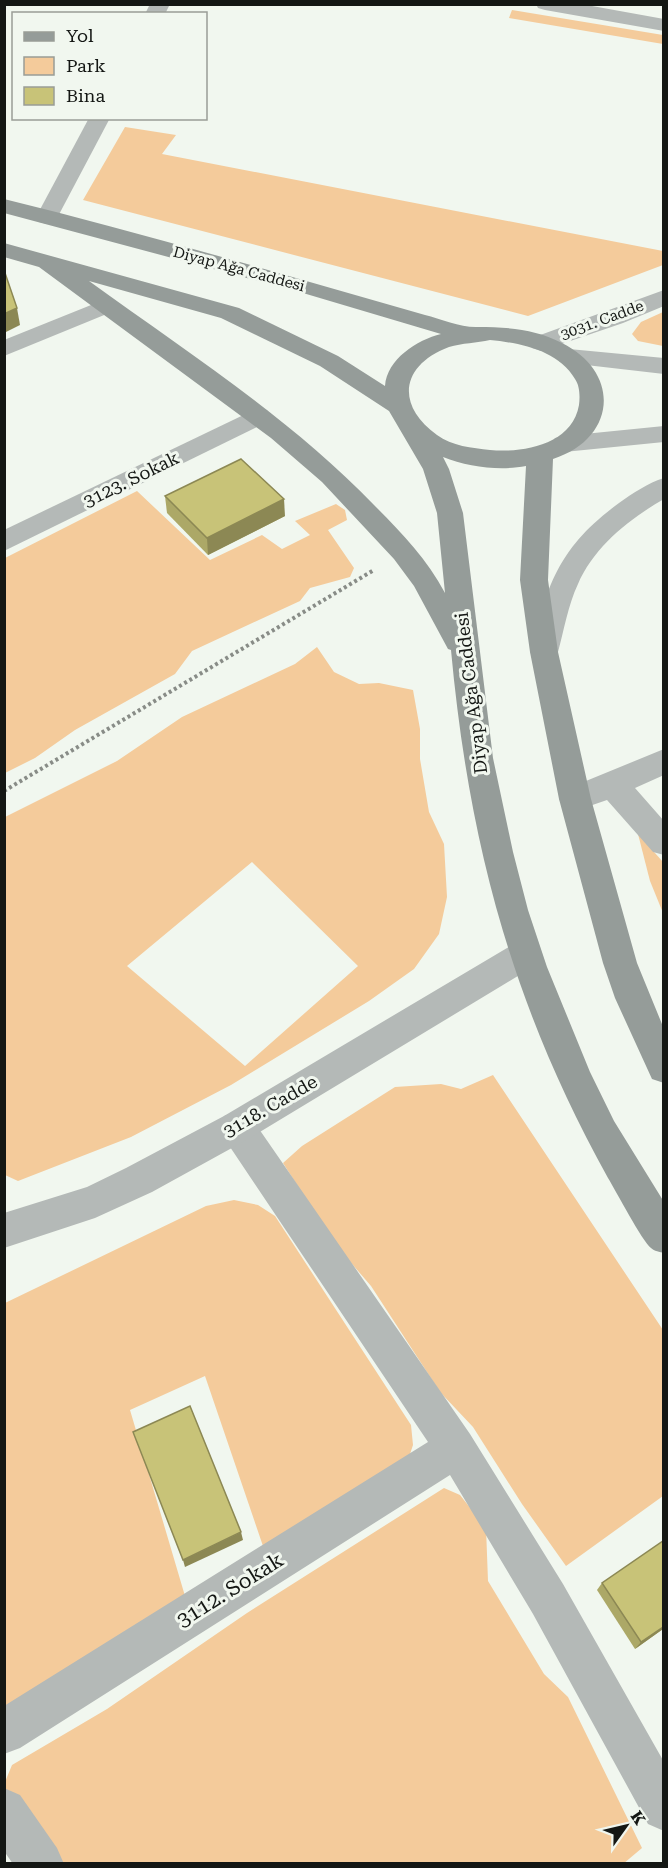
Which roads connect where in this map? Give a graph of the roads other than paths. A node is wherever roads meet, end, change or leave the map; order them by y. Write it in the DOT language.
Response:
graph roads {
  1 [pos="545,4"];
  2 [pos="663,25"];
  3 [pos="98,120"];
  4 [pos="4,206"];
  5 [pos="47,218"];
  6 [pos="4,250"];
  7 [pos="46,261"];
  8 [pos="663,297"];
  9 [pos="106,306"];
  10 [pos="473,334"];
  11 [pos="541,343"];
  12 [pos="4,349"];
  13 [pos="568,357"];
  14 [pos="663,366"];
  15 [pos="396,405"];
  16 [pos="258,416"];
  17 [pos="417,434"];
  18 [pos="663,434"];
  19 [pos="552,449"];
  20 [pos="663,487"];
  21 [pos="4,542"];
  22 [pos="544,652"];
  23 [pos="465,656"];
  24 [pos="663,761"];
  25 [pos="613,785"];
  26 [pos="575,799"];
  27 [pos="663,843"];
  28 [pos="524,955"];
  29 [pos="663,1068"];
  30 [pos="237,1127"];
  31 [pos="5,1229"];
  32 [pos="663,1236"];
  33 [pos="456,1448"];
  34 [pos="4,1731"];
  35 [pos="663,1808"];
  36 [pos="4,1811"];
  37 [pos="41,1863"];
  1 -- 2 [label="street"];
  3 -- 5 [label="street"];
  4 -- 5 [label="main road, Diyap Ağa Caddesi"];
  5 -- 10 [label="main road, Diyap Ağa Caddesi"];
  6 -- 7 [label="main road, Diyap Ağa Caddesi"];
  7 -- 9 [label="main road"];
  7 -- 15 [label="main road, Diyap Ağa Caddesi"];
  8 -- 11 [label="street, 3031. Cadde"];
  9 -- 12 [label="street"];
  9 -- 16 [label="main road"];
  10 -- 11 [label="main road, Diyap Ağa Caddesi"];
  10 -- 15 [label="main road, Diyap Ağa Caddesi"];
  11 -- 13 [label="main road, Diyap Ağa Caddesi"];
  13 -- 14 [label="street"];
  13 -- 19 [label="main road, Diyap Ağa Caddesi"];
  15 -- 17 [label="main road, Diyap Ağa Caddesi"];
  16 -- 21 [label="street, 3123. Sokak"];
  16 -- 23 [label="main road"];
  17 -- 19 [label="main road, Diyap Ağa Caddesi"];
  17 -- 23 [label="main road, Diyap Ağa Caddesi"];
  18 -- 19 [label="street"];
  19 -- 22 [label="main road"];
  20 -- 22 [label="street"];
  22 -- 26 [label="main road"];
  23 -- 28 [label="main road, Diyap Ağa Caddesi"];
  24 -- 25 [label="street"];
  25 -- 26 [label="street"];
  25 -- 27 [label="street"];
  26 -- 29 [label="main road"];
  28 -- 30 [label="street, 3118. Cadde"];
  28 -- 32 [label="main road, Diyap Ağa Caddesi"];
  30 -- 31 [label="street, 3118. Cadde"];
  30 -- 33 [label="street"];
  33 -- 34 [label="street, 3112. Sokak"];
  33 -- 35 [label="street"];
  36 -- 37 [label="street"];
}
